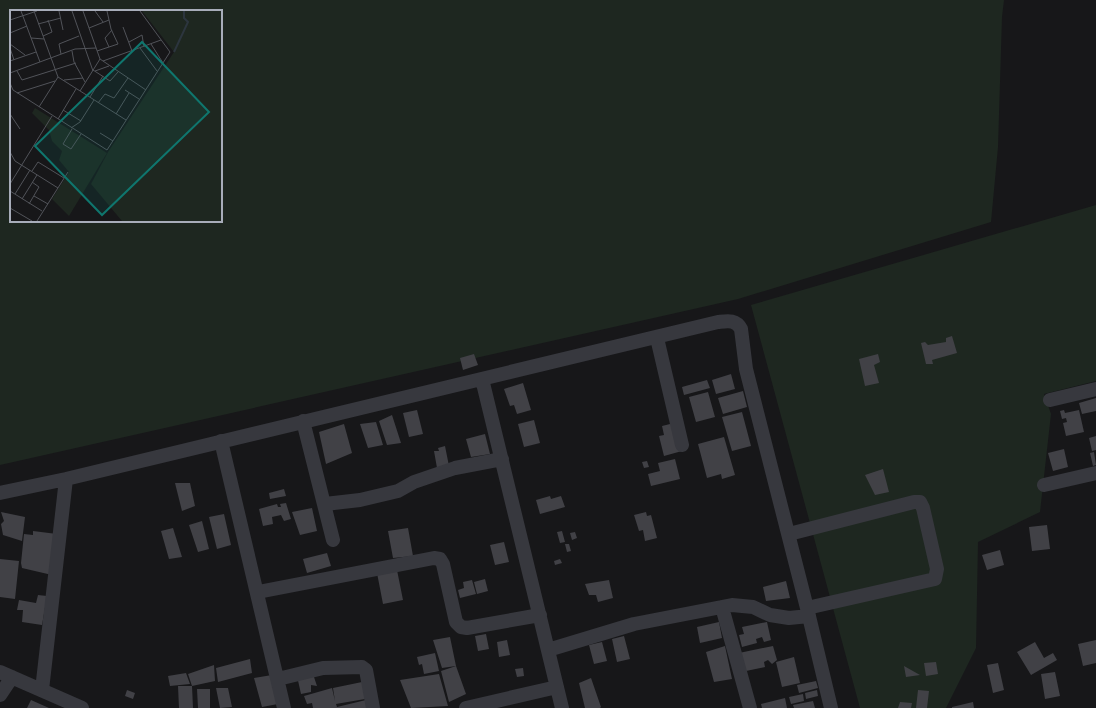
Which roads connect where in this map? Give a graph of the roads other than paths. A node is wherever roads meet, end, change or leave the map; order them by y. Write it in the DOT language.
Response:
graph roads {
  1 [pos="657,338"];
  2 [pos="482,379"];
  3 [pos="1096,389"];
  4 [pos="1050,400"];
  5 [pos="303,421"];
  6 [pos="222,441"];
  7 [pos="682,445"];
  8 [pos="502,459"];
  9 [pos="1096,473"];
  10 [pos="66,478"];
  11 [pos="1044,485"];
  12 [pos="0,492"];
  13 [pos="325,504"];
  14 [pos="789,534"];
  15 [pos="333,540"];
  16 [pos="258,592"];
  17 [pos="722,607"];
  18 [pos="808,612"];
  19 [pos="540,615"];
  20 [pos="548,650"];
  21 [pos="6,675"];
  22 [pos="278,679"];
  23 [pos="557,686"];
  24 [pos="42,690"];
  25 [pos="0,695"];
  26 [pos="82,708"];
  27 [pos="284,708"];
  28 [pos="373,708"];
  29 [pos="466,708"];
  30 [pos="562,708"];
  31 [pos="750,708"];
  32 [pos="831,708"];
  1 -- 2 [label="street"];
  1 -- 7 [label="street"];
  1 -- 14 [label="street"];
  2 -- 5 [label="street"];
  2 -- 8 [label="street"];
  3 -- 4 [label="street"];
  5 -- 6 [label="street"];
  5 -- 13 [label="street"];
  6 -- 10 [label="street"];
  6 -- 16 [label="street"];
  8 -- 13 [label="street"];
  8 -- 19 [label="street"];
  9 -- 11 [label="street"];
  10 -- 12 [label="street"];
  10 -- 24 [label="street"];
  13 -- 15 [label="street"];
  14 -- 18 [label="street"];
  14 -- 18 [label="street"];
  16 -- 19 [label="street"];
  16 -- 22 [label="street"];
  17 -- 18 [label="street"];
  17 -- 20 [label="street"];
  17 -- 31 [label="street"];
  18 -- 32 [label="street"];
  19 -- 20 [label="street"];
  20 -- 23 [label="street"];
  21 -- 24 [label="street"];
  21 -- 25 [label="street"];
  22 -- 27 [label="street"];
  22 -- 28 [label="street"];
  23 -- 29 [label="street"];
  23 -- 30 [label="street"];
  24 -- 26 [label="street"];
}
